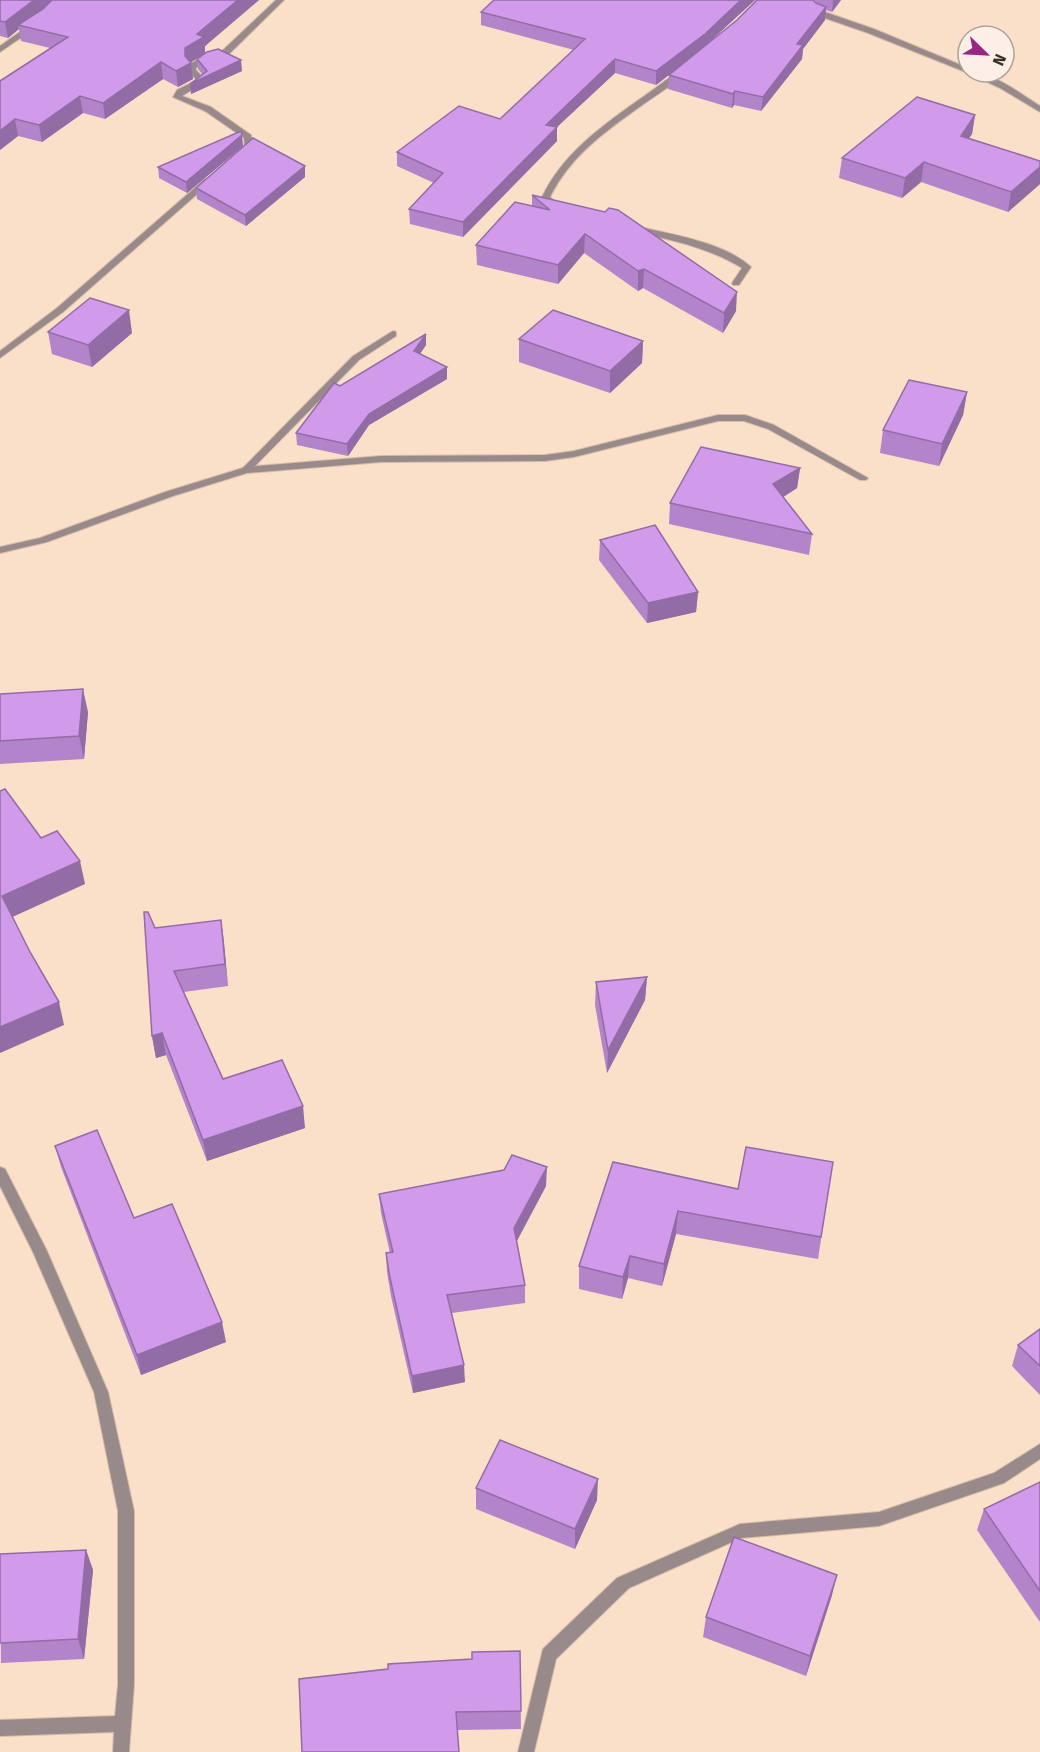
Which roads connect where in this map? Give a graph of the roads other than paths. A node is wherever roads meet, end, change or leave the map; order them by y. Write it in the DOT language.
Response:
graph roads {
  1 [pos="280,0"];
  2 [pos="807,0"];
  3 [pos="41,21"];
  4 [pos="0,50"];
  5 [pos="956,66"];
  6 [pos="685,69"];
  7 [pos="998,84"];
  8 [pos="1040,111"];
  9 [pos="236,160"];
  10 [pos="213,176"];
  11 [pos="572,212"];
  12 [pos="623,225"];
  13 [pos="736,283"];
  14 [pos="393,334"];
  15 [pos="0,355"];
  16 [pos="246,470"];
  17 [pos="863,477"];
  18 [pos="0,550"];
  19 [pos="0,1173"];
  20 [pos="1040,1451"];
  21 [pos="123,1724"];
  22 [pos="0,1728"];
  23 [pos="121,1752"];
  24 [pos="526,1752"];
  1 -- 9 [label="street"];
  2 -- 5 [label="street"];
  3 -- 4 [label="street"];
  6 -- 11 [label="street"];
  7 -- 8 [label="street"];
  10 -- 15 [label="street"];
  12 -- 13 [label="street"];
  14 -- 16 [label="street"];
  16 -- 17 [label="street"];
  16 -- 18 [label="street"];
  19 -- 21 [label="street"];
  20 -- 24 [label="street"];
  21 -- 22 [label="street"];
  21 -- 23 [label="street"];
}
